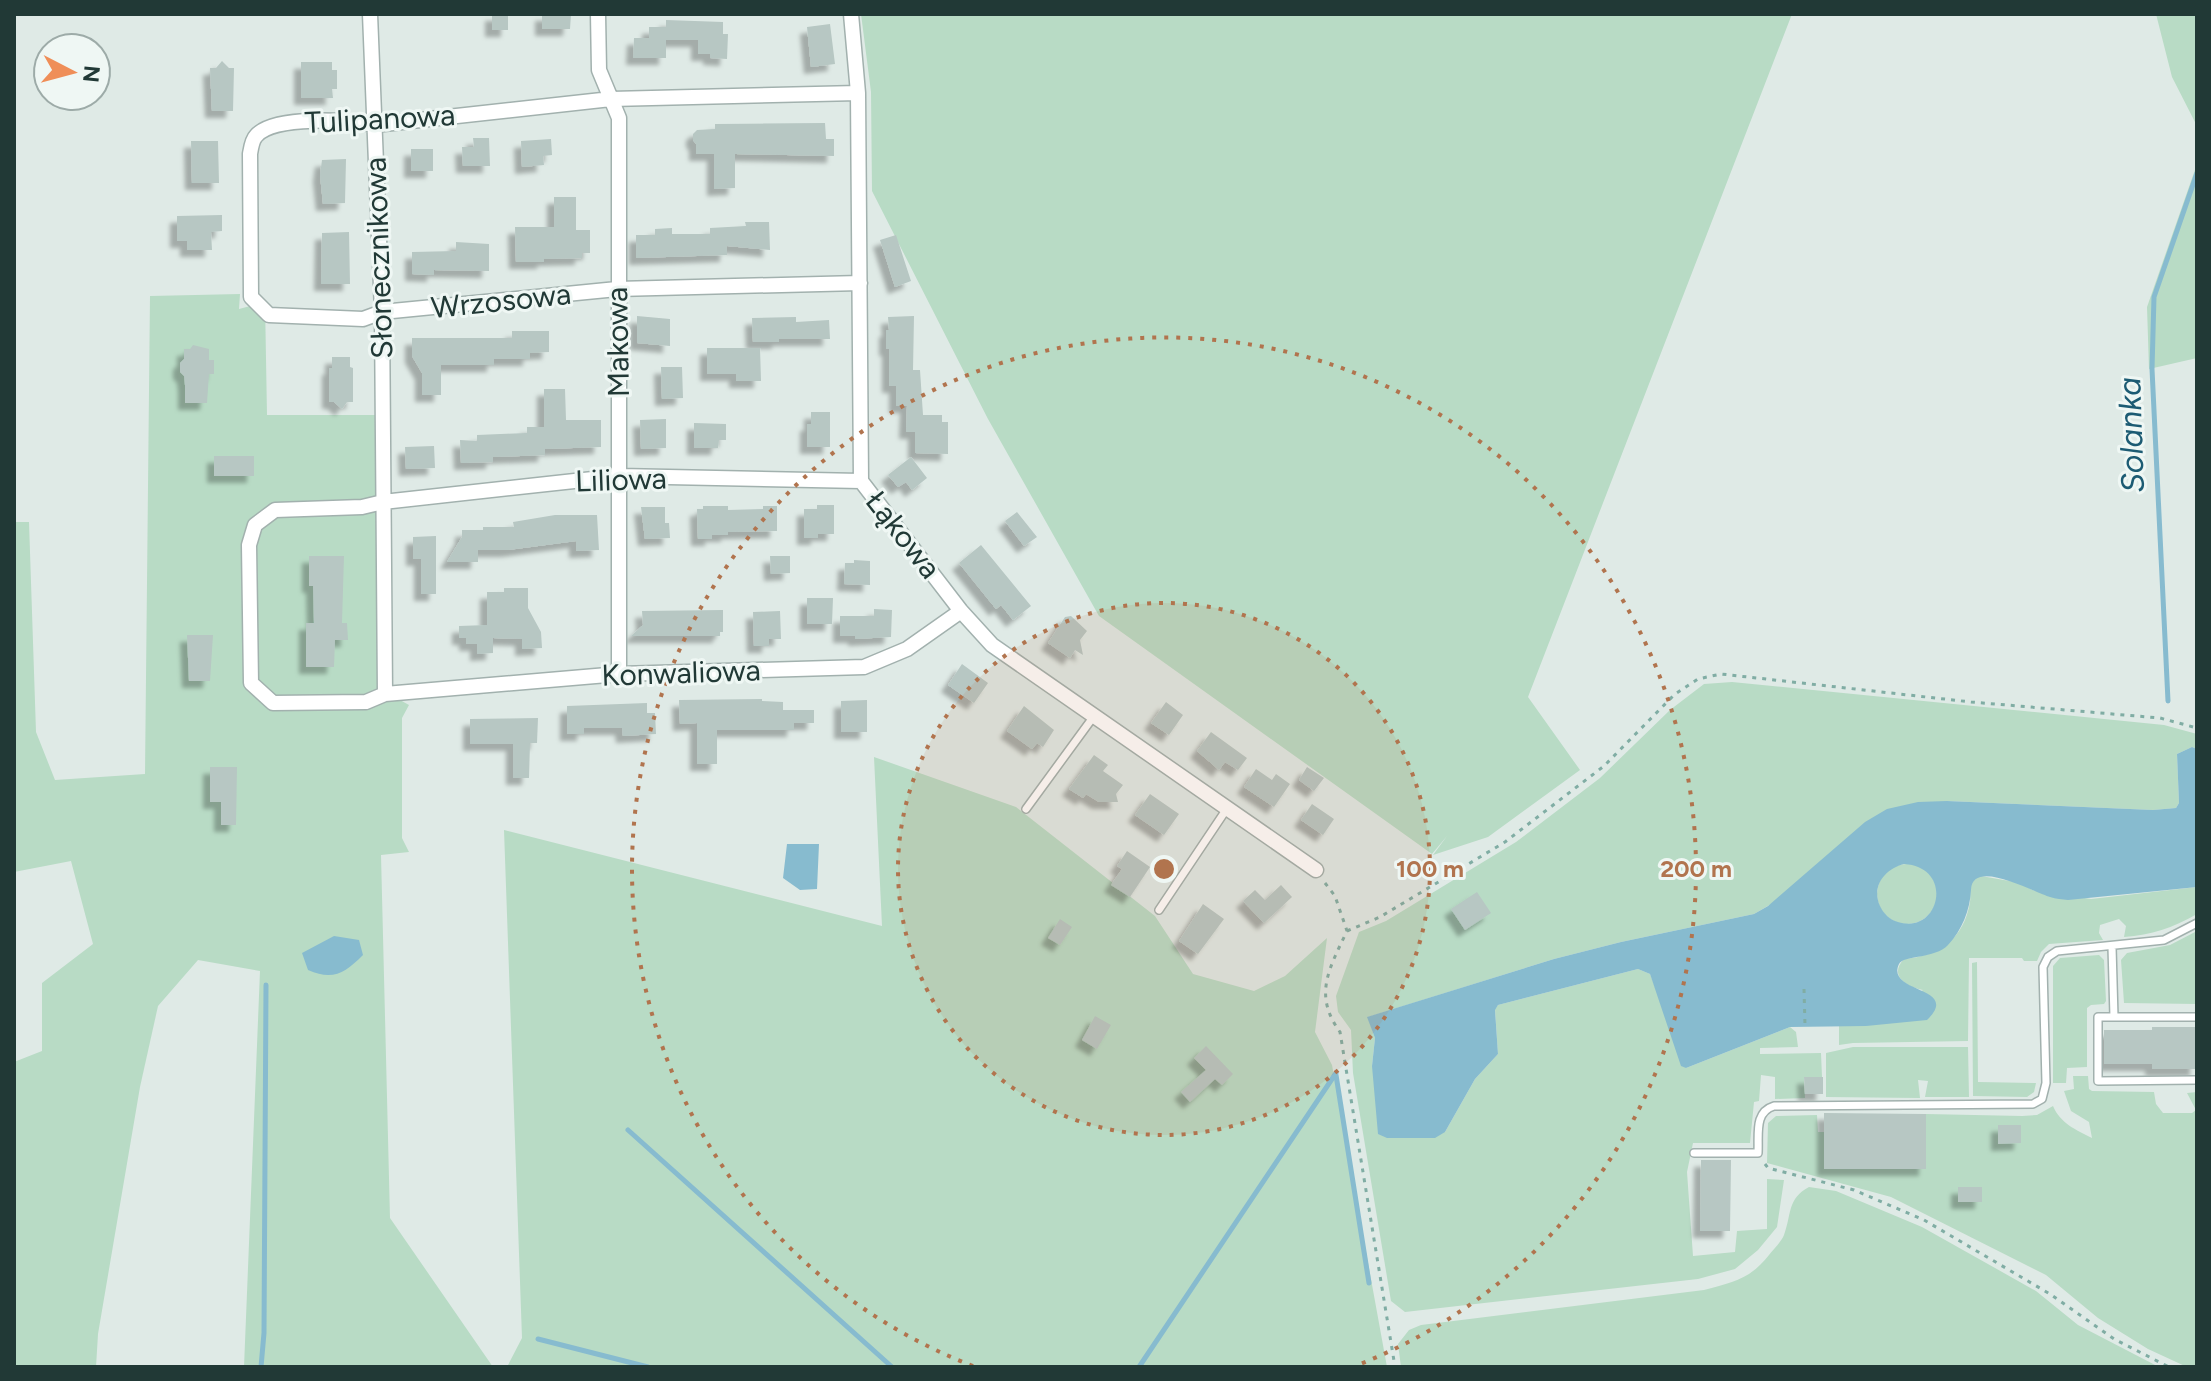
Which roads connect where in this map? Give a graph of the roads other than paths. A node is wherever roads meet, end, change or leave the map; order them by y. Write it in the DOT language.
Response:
graph roads {
  1 [pos="370,14"];
  2 [pos="598,14"];
  3 [pos="851,14"];
  4 [pos="858,93"];
  5 [pos="611,99"];
  6 [pos="375,125"];
  7 [pos="860,283"];
  8 [pos="617,289"];
  9 [pos="382,312"];
  10 [pos="620,476"];
  11 [pos="861,481"];
  12 [pos="383,502"];
  13 [pos="961,611"];
  14 [pos="619,674"];
  15 [pos="385,694"];
  16 [pos="1094,716"];
  17 [pos="1026,809"];
  18 [pos="1226,810"];
  19 [pos="1316,870"];
  20 [pos="1159,910"];
  21 [pos="2197,923"];
  22 [pos="2112,947"];
  23 [pos="2114,1017"];
  24 [pos="2197,1017"];
  25 [pos="2197,1080"];
  26 [pos="1694,1153"];
  1 -- 6 [label="street, Słonecznikowa"];
  2 -- 5 [label="street, Makowa"];
  3 -- 4 [label="street, Łąkowa"];
  4 -- 5 [label="street, Tulipanowa"];
  4 -- 7 [label="street, Łąkowa"];
  5 -- 6 [label="street, Tulipanowa"];
  5 -- 8 [label="street, Makowa"];
  6 -- 9 [label="street, Słonecznikowa"];
  6 -- 9 [label="street, Tulipanowa"];
  7 -- 8 [label="street, Wrzosowa"];
  7 -- 11 [label="street, Łąkowa"];
  8 -- 9 [label="street, Wrzosowa"];
  8 -- 10 [label="street, Makowa"];
  9 -- 12 [label="street, Słonecznikowa"];
  10 -- 11 [label="street, Liliowa"];
  10 -- 12 [label="street, Liliowa"];
  10 -- 14 [label="street, Makowa"];
  11 -- 13 [label="street, Łąkowa"];
  12 -- 15 [label="street, Słonecznikowa"];
  12 -- 15 [label="street"];
  13 -- 14 [label="street, Konwaliowa"];
  13 -- 16 [label="street, Łąkowa"];
  14 -- 15 [label="street, Konwaliowa"];
  16 -- 17 [label="lane"];
  16 -- 18 [label="street, Łąkowa"];
  18 -- 19 [label="street, Łąkowa"];
  18 -- 20 [label="lane"];
  21 -- 22 [label="lane"];
  22 -- 23 [label="lane"];
  22 -- 26 [label="lane"];
  23 -- 24 [label="lane"];
  23 -- 25 [label="lane"];
}
